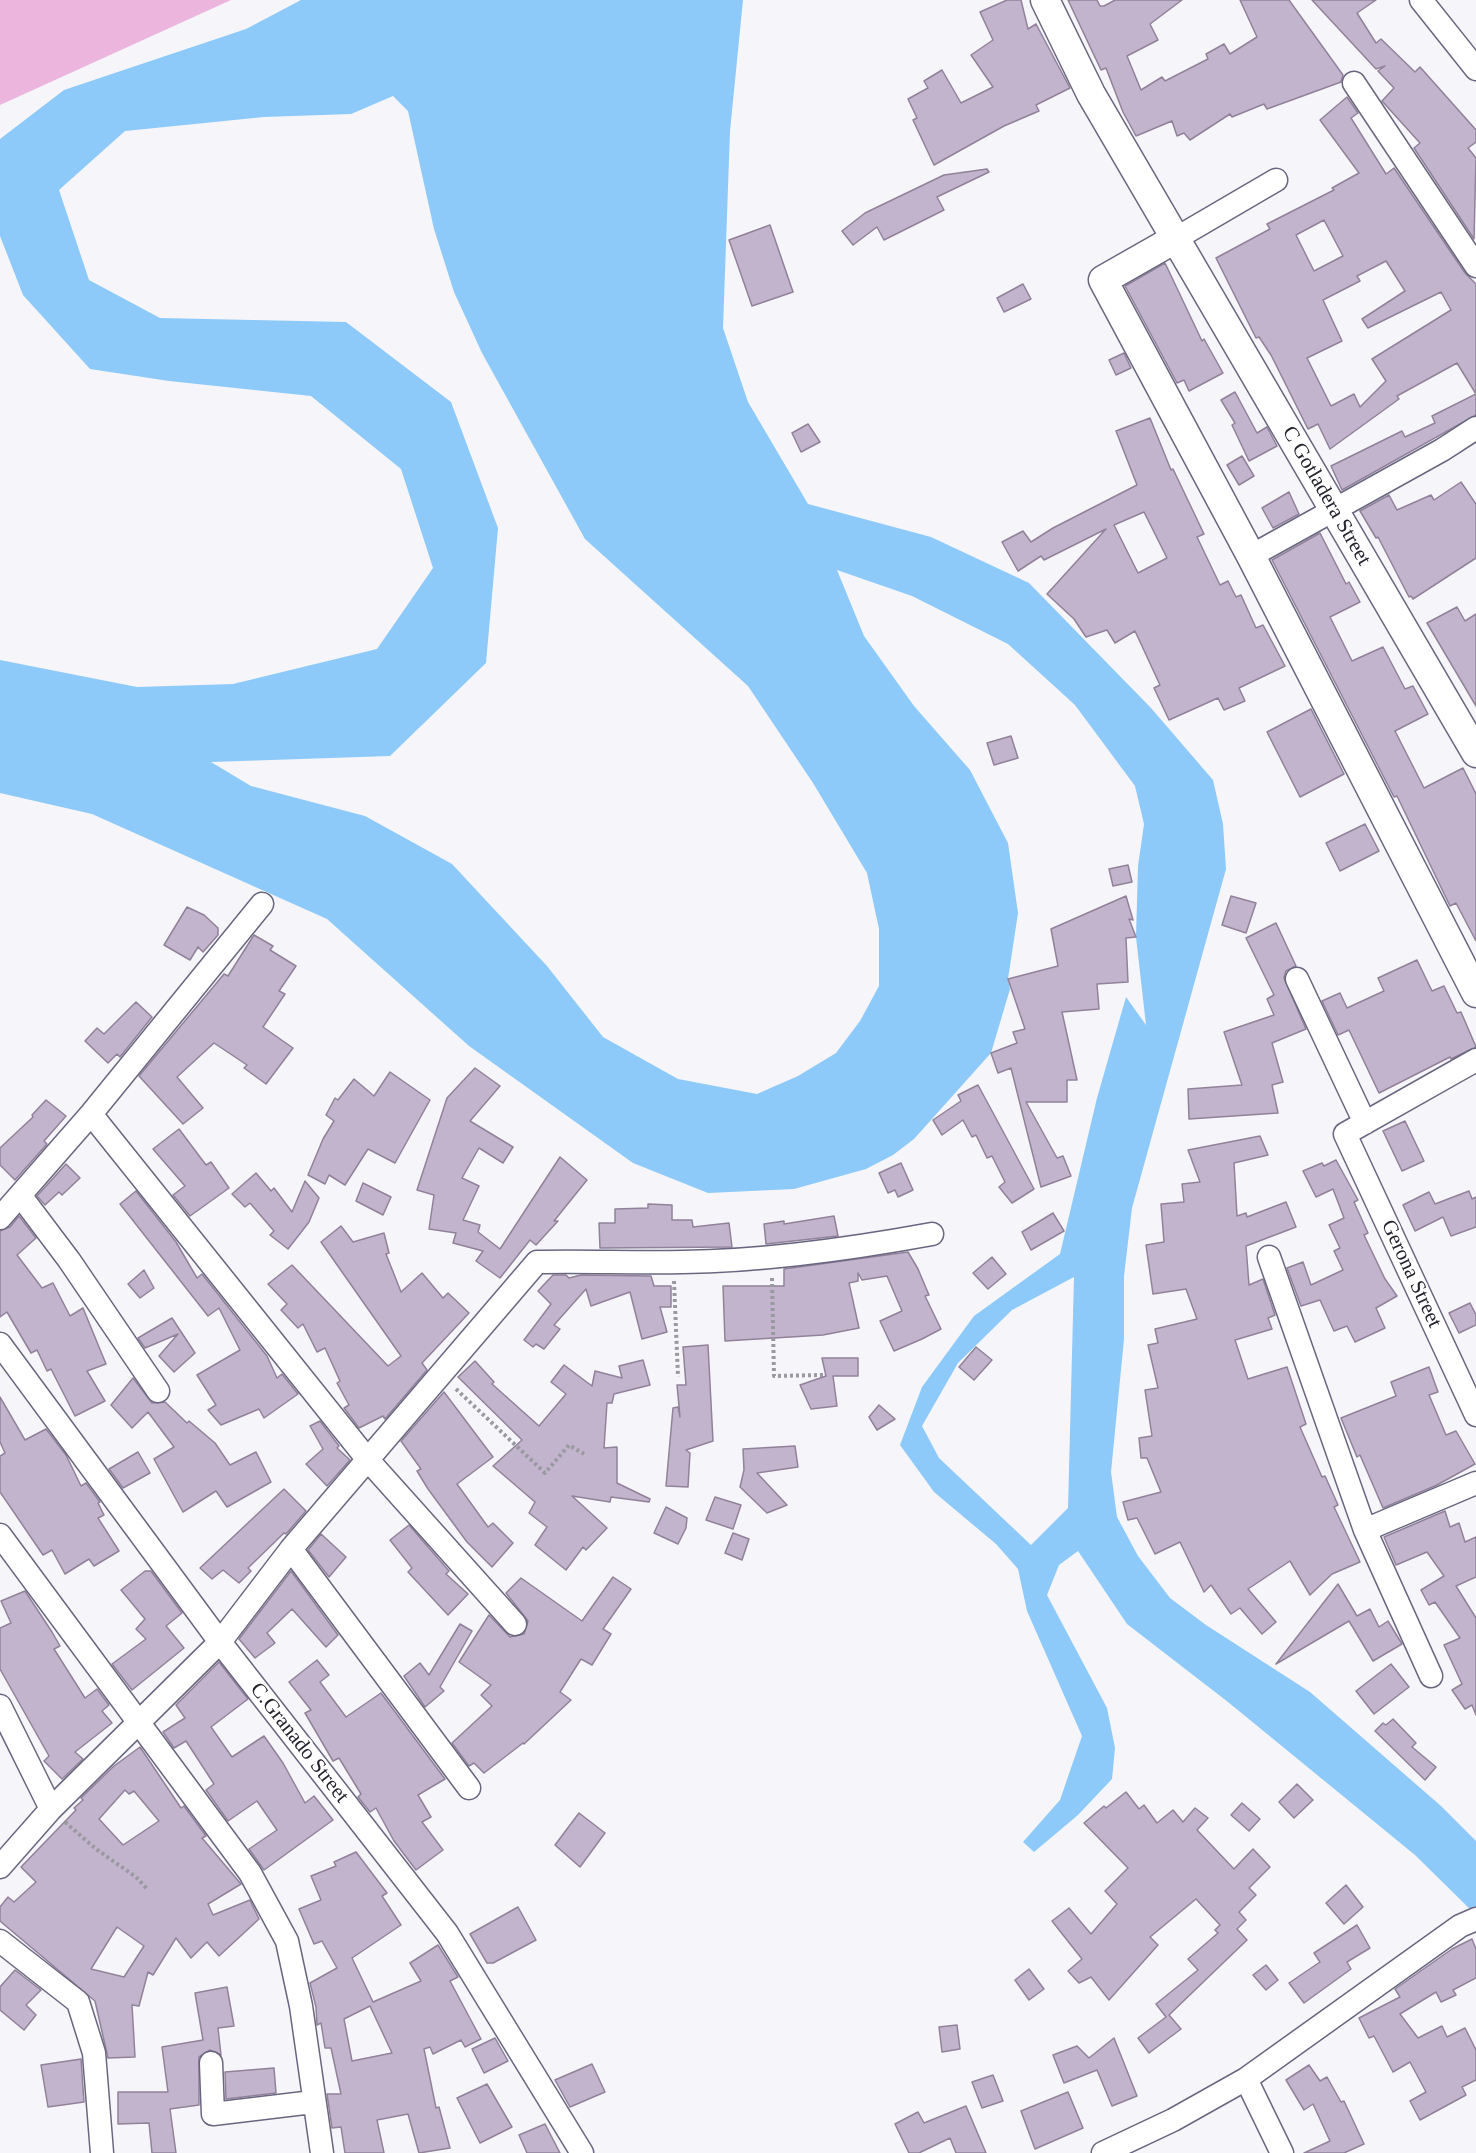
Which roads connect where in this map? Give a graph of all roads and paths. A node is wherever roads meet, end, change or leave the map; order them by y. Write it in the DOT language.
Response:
graph roads {
  1 [pos="1045,0"];
  2 [pos="1421,0"];
  3 [pos="1476,69"];
  4 [pos="1354,82"];
  5 [pos="1276,180"];
  6 [pos="1175,239"];
  7 [pos="1476,266"];
  8 [pos="1476,428"];
  9 [pos="1335,509"];
  10 [pos="1251,556"];
  11 [pos="1476,753"];
  12 [pos="262,904"];
  13 [pos="1297,979"];
  14 [pos="1476,993"];
  15 [pos="1476,1060"];
  16 [pos="91,1114"];
  17 [pos="1365,1122"];
  18 [pos="20,1195"];
  19 [pos="0,1218"];
  20 [pos="932,1234"];
  21 [pos="772,1256"];
  22 [pos="1269,1257"];
  23 [pos="673,1262"];
  24 [pos="0,1344"];
  25 [pos="824,1375"];
  26 [pos="442,1376"];
  27 [pos="678,1377"];
  28 [pos="158,1391"];
  29 [pos="1476,1415"];
  30 [pos="584,1454"];
  31 [pos="368,1460"];
  32 [pos="1476,1482"];
  33 [pos="1365,1530"];
  34 [pos="0,1535"];
  35 [pos="291,1550"];
  36 [pos="515,1624"];
  37 [pos="220,1642"];
  38 [pos="1431,1676"];
  39 [pos="0,1706"];
  40 [pos="138,1723"];
  41 [pos="468,1788"];
  42 [pos="51,1809"];
  43 [pos="0,1867"];
  44 [pos="148,1890"];
  45 [pos="1468,1922"];
  46 [pos="0,1941"];
  47 [pos="211,2063"];
  48 [pos="1246,2079"];
  49 [pos="314,2102"];
  50 [pos="102,2153"];
  51 [pos="322,2153"];
  52 [pos="582,2153"];
  53 [pos="1103,2153"];
  54 [pos="1282,2153"];
  1 -- 6 [label="street, C Gotladera Street"];
  2 -- 3 [label="street"];
  4 -- 7 [label="street"];
  5 -- 6 [label="street"];
  6 -- 9 [label="street, C Gotladera Street"];
  6 -- 10 [label="street"];
  8 -- 9 [label="street"];
  9 -- 10 [label="street"];
  9 -- 11 [label="street, C Gotladera Street"];
  10 -- 14 [label="street"];
  12 -- 16 [label="street"];
  13 -- 17 [label="street"];
  15 -- 17 [label="street"];
  16 -- 18 [label="street"];
  16 -- 31 [label="street"];
  17 -- 29 [label="street, Gerona Street"];
  18 -- 19 [label="street"];
  18 -- 28 [label="street"];
  20 -- 21 [label="street"];
  21 -- 23 [label="street"];
  21 -- 25 [label="path"];
  22 -- 33 [label="street"];
  23 -- 26 [label="street"];
  23 -- 27 [label="path"];
  24 -- 37 [label="street, C.Granado Street"];
  26 -- 30 [label="path"];
  26 -- 31 [label="street"];
  31 -- 35 [label="street"];
  31 -- 36 [label="street"];
  32 -- 33 [label="street"];
  33 -- 38 [label="street"];
  34 -- 40 [label="street"];
  35 -- 37 [label="street"];
  35 -- 41 [label="street"];
  37 -- 40 [label="street"];
  37 -- 52 [label="street, C.Granado Street"];
  39 -- 42 [label="street"];
  40 -- 42 [label="street"];
  40 -- 49 [label="street"];
  42 -- 43 [label="street"];
  42 -- 44 [label="path"];
  45 -- 48 [label="street"];
  46 -- 50 [label="street"];
  47 -- 49 [label="street"];
  48 -- 53 [label="street"];
  48 -- 54 [label="street"];
  49 -- 51 [label="street"];
}
